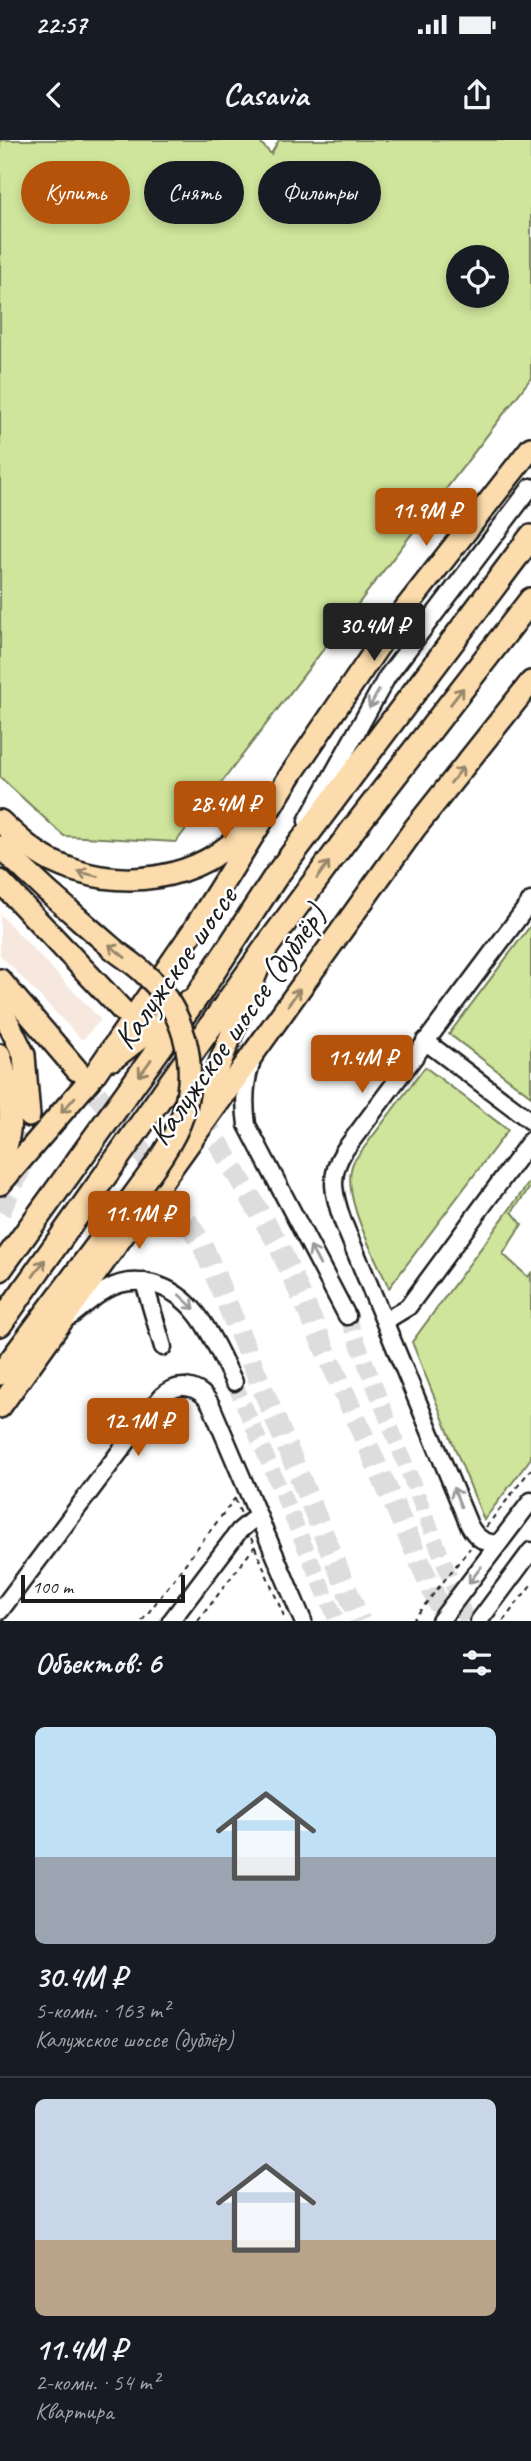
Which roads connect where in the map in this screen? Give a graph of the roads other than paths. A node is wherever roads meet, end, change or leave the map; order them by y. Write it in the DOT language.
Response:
graph roads {
  1 [pos="531,448"];
  2 [pos="531,487"];
  3 [pos="531,527"];
  4 [pos="531,537"];
  5 [pos="508,566"];
  6 [pos="531,600"];
  7 [pos="531,682"];
  8 [pos="292,773"];
  9 [pos="0,821"];
  10 [pos="0,847"];
  11 [pos="276,876"];
  12 [pos="0,881"];
  13 [pos="531,901"];
  14 [pos="268,944"];
  15 [pos="0,980"];
  16 [pos="200,992"];
  17 [pos="0,1006"];
  18 [pos="123,1011"];
  19 [pos="425,1041"];
  20 [pos="254,1052"];
  21 [pos="0,1055"];
  22 [pos="85,1073"];
  23 [pos="29,1116"];
  24 [pos="531,1121"];
  25 [pos="531,1140"];
  26 [pos="181,1155"];
  27 [pos="0,1164"];
  28 [pos="0,1184"];
  29 [pos="0,1269"];
  30 [pos="144,1282"];
  31 [pos="347,1316"];
  32 [pos="385,1321"];
  33 [pos="63,1322"];
  34 [pos="0,1324"];
  35 [pos="163,1347"];
  36 [pos="0,1374"];
  37 [pos="234,1382"];
  38 [pos="0,1407"];
  39 [pos="531,1501"];
  40 [pos="258,1515"];
  41 [pos="498,1544"];
  42 [pos="531,1551"];
  43 [pos="0,1611"];
  44 [pos="171,1621"];
  45 [pos="303,1621"];
  46 [pos="440,1621"];
  47 [pos="479,1621"];
  1 -- 8 [label="main road"];
  2 -- 11 [label="street, one-way"];
  3 -- 5 [label="main road"];
  4 -- 5 [label="highway, Калужское шоссе"];
  5 -- 11 [label="highway, Калужское шоссе"];
  14 -- 6 [label="highway, Калужское шоссе, one-way"];
  20 -- 7 [label="main road, Калужское шоссе (дублёр), one-way"];
  8 -- 9 [label="main road, one-way"];
  8 -- 22 [label="main road"];
  36 -- 10 [label="main road, one-way, bridge"];
  11 -- 16 [label="highway, Калужское шоссе"];
  12 -- 18 [label="main road"];
  13 -- 19 [label="street"];
  14 -- 26 [label="main road"];
  34 -- 14 [label="highway, Калужское шоссе, one-way"];
  15 -- 22 [label="main road"];
  16 -- 22 [label="main road"];
  16 -- 29 [label="highway, Калужское шоссе, one-way"];
  17 -- 23 [label="main road"];
  19 -- 24 [label="street"];
  19 -- 32 [label="street"];
  20 -- 26 [label="main road, Калужское шоссе (дублёр)"];
  31 -- 20 [label="street, one-way"];
  21 -- 27 [label="main road"];
  22 -- 28 [label="main road, one-way"];
  25 -- 32 [label="street"];
  26 -- 33 [label="main road, Калужское шоссе (дублёр)"];
  30 -- 33 [label="street"];
  30 -- 35 [label="street"];
  30 -- 37 [label="street, one-way"];
  41 -- 32 [label="street, one-way"];
  33 -- 38 [label="main road, Калужское шоссе (дублёр)"];
  39 -- 41 [label="street"];
  40 -- 43 [label="street"];
  40 -- 44 [label="street"];
  40 -- 45 [label="street"];
  41 -- 46 [label="street, one-way"];
  42 -- 47 [label="street"];
}
